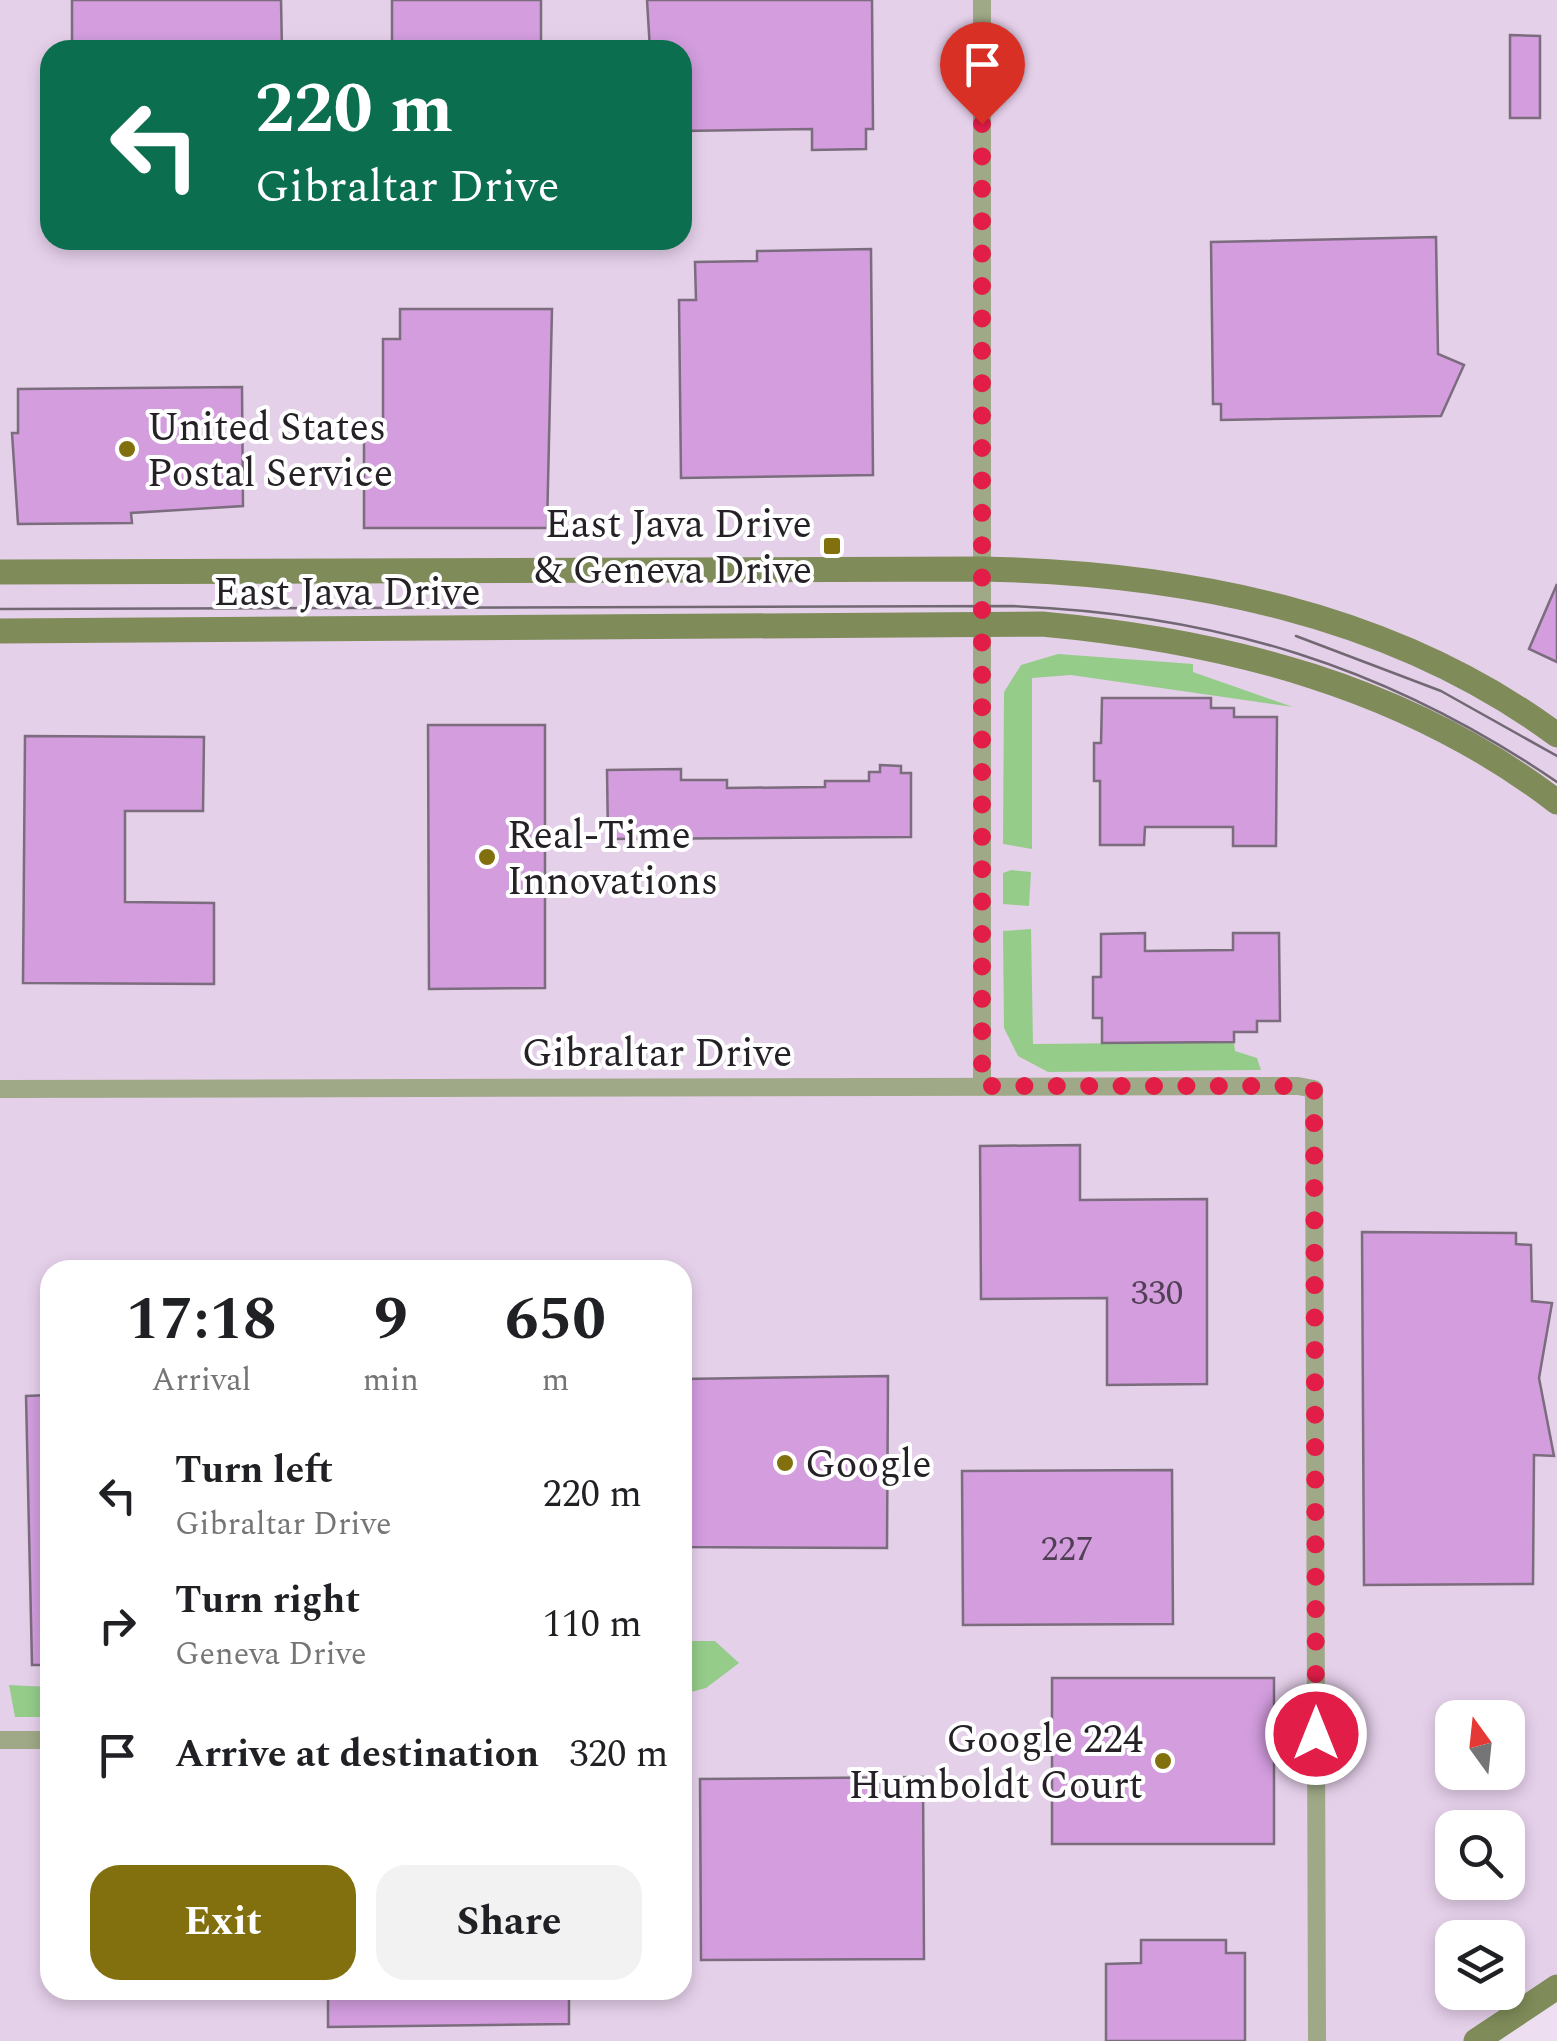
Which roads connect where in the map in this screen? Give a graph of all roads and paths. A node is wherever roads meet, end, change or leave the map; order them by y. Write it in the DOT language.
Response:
graph roads {
  1 [pos="982,0"];
  2 [pos="982,569"];
  3 [pos="0,572"];
  4 [pos="982,625"];
  5 [pos="0,631"];
  6 [pos="1557,734"];
  7 [pos="1557,802"];
  8 [pos="982,1086"];
  9 [pos="0,1089"];
  10 [pos="0,1740"];
  11 [pos="40,1740"];
  12 [pos="1557,1987"];
  13 [pos="1317,2041"];
  14 [pos="1476,2041"];
  1 -- 2 [label="street"];
  2 -- 3 [label="main road, East Java Drive"];
  2 -- 4 [label="street"];
  2 -- 6 [label="main road, East Java Drive"];
  4 -- 5 [label="main road, East Java Drive"];
  4 -- 7 [label="main road, East Java Drive"];
  4 -- 8 [label="street"];
  8 -- 9 [label="street, Gibraltar Drive"];
  8 -- 13 [label="street, Gibraltar Drive"];
  10 -- 11 [label="street"];
  12 -- 14 [label="main road"];
}
